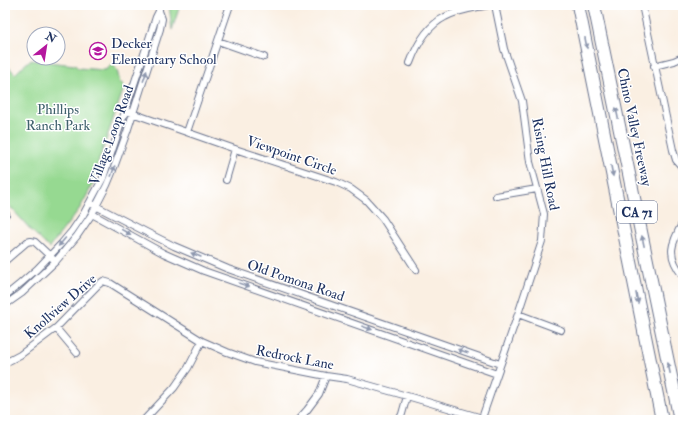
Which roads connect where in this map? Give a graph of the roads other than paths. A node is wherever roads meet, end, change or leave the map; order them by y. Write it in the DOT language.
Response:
graph roads {
  1 [pos="230,5"];
  2 [pos="488,5"];
  3 [pos="495,5"];
  4 [pos="578,5"];
  5 [pos="594,5"];
  6 [pos="642,5"];
  7 [pos="159,8"];
  8 [pos="218,41"];
  9 [pos="264,57"];
  10 [pos="683,57"];
  11 [pos="410,63"];
  12 [pos="654,66"];
  13 [pos="126,111"];
  14 [pos="133,113"];
  15 [pos="187,132"];
  16 [pos="236,149"];
  17 [pos="683,168"];
  18 [pos="226,180"];
  19 [pos="537,189"];
  20 [pos="496,196"];
  21 [pos="93,204"];
  22 [pos="92,214"];
  23 [pos="683,222"];
  24 [pos="50,256"];
  25 [pos="5,261"];
  26 [pos="56,261"];
  27 [pos="416,270"];
  28 [pos="683,276"];
  29 [pos="110,283"];
  30 [pos="5,296"];
  31 [pos="5,305"];
  32 [pos="518,314"];
  33 [pos="56,328"];
  34 [pos="561,330"];
  35 [pos="202,341"];
  36 [pos="77,353"];
  37 [pos="5,363"];
  38 [pos="500,364"];
  39 [pos="497,374"];
  40 [pos="326,376"];
  41 [pos="407,396"];
  42 [pos="482,418"];
  43 [pos="144,420"];
  44 [pos="298,420"];
  45 [pos="399,420"];
  46 [pos="489,420"];
  47 [pos="662,420"];
  48 [pos="680,420"];
  1 -- 8 [label="street"];
  2 -- 11 [label="street"];
  3 -- 19 [label="street, Rising Hill Road"];
  4 -- 47 [label="highway, CA 71, one-way"];
  48 -- 5 [label="highway, Chino Valley Freeway / CA 71, one-way"];
  6 -- 12 [label="street"];
  7 -- 13 [label="street, Village Loop Road"];
  14 -- 7 [label="street, Village Loop Road, one-way"];
  8 -- 9 [label="street"];
  8 -- 15 [label="street"];
  10 -- 12 [label="street"];
  12 -- 17 [label="street"];
  13 -- 14 [label="street, Viewpoint Circle"];
  13 -- 21 [label="street, Village Loop Road"];
  14 -- 15 [label="street, Viewpoint Circle"];
  21 -- 14 [label="street, Village Loop Road, one-way"];
  15 -- 16 [label="street, Viewpoint Circle"];
  16 -- 18 [label="street"];
  16 -- 27 [label="street, Viewpoint Circle"];
  19 -- 20 [label="street"];
  19 -- 32 [label="street, Rising Hill Road"];
  21 -- 22 [label="street, Village Loop Road"];
  21 -- 24 [label="street, Village Loop Road, one-way"];
  38 -- 21 [label="street, Old Pomona Road, one-way"];
  22 -- 26 [label="street, Village Loop Road"];
  22 -- 39 [label="street, Old Pomona Road, one-way"];
  23 -- 28 [label="street"];
  24 -- 25 [label="street"];
  24 -- 26 [label="street"];
  24 -- 30 [label="street, Village Loop Road"];
  26 -- 31 [label="street, Village Loop Road"];
  29 -- 33 [label="street, Knollview Drive"];
  29 -- 35 [label="street, Redrock Lane"];
  32 -- 34 [label="street"];
  32 -- 38 [label="street, Rising Hill Road"];
  33 -- 36 [label="street"];
  33 -- 37 [label="street, Knollview Drive"];
  35 -- 40 [label="street, Redrock Lane"];
  35 -- 43 [label="street"];
  38 -- 39 [label="street, Rising Hill Road"];
  39 -- 42 [label="street, Rising Hill Road"];
  40 -- 41 [label="street, Redrock Lane"];
  40 -- 44 [label="street"];
  41 -- 42 [label="street, Redrock Lane"];
  41 -- 45 [label="street"];
  42 -- 46 [label="street, Redrock Lane"];
}
